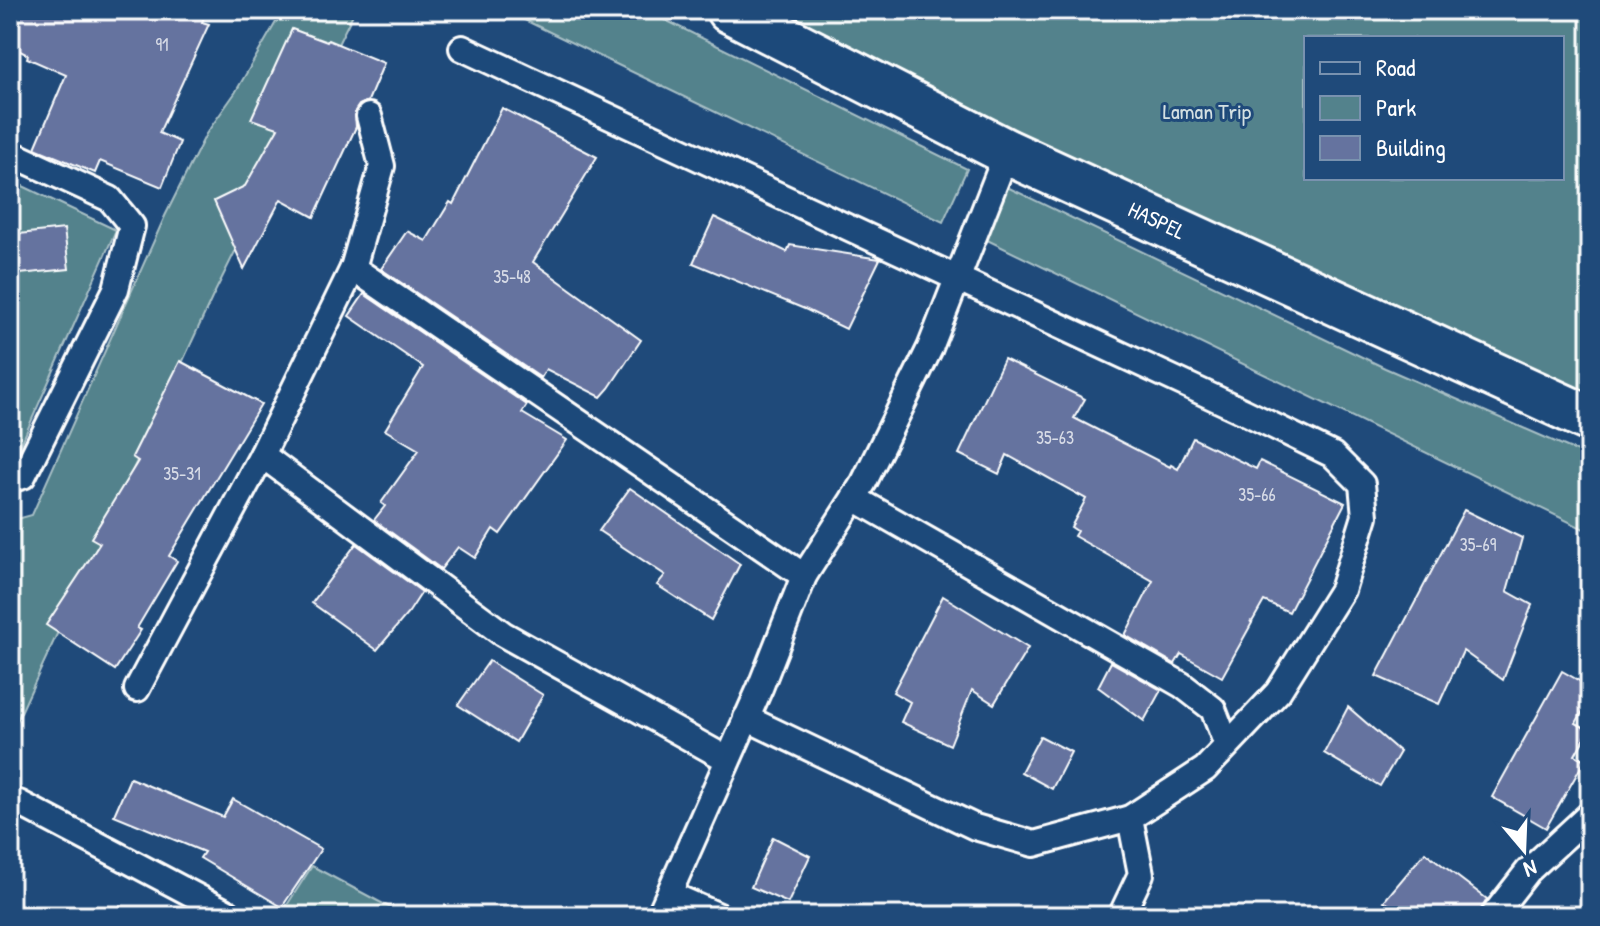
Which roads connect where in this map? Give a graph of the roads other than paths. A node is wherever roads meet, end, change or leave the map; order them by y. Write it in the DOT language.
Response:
graph roads {
  1 [pos="729,10"];
  2 [pos="462,48"];
  3 [pos="369,116"];
  4 [pos="1007,152"];
  5 [pos="10,153"];
  6 [pos="353,268"];
  7 [pos="956,276"];
  8 [pos="1590,419"];
  9 [pos="262,455"];
  10 [pos="10,480"];
  11 [pos="854,498"];
  12 [pos="804,576"];
  13 [pos="137,689"];
  14 [pos="746,718"];
  15 [pos="1227,745"];
  16 [pos="727,759"];
  17 [pos="19,803"];
  18 [pos="1590,814"];
  19 [pos="1130,818"];
  20 [pos="1565,837"];
  21 [pos="1590,841"];
  22 [pos="664,905"];
  23 [pos="229,916"];
  24 [pos="719,916"];
  25 [pos="1121,916"];
  26 [pos="1493,916"];
  1 -- 4 [label="street, HASPEL"];
  2 -- 7 [label="lane"];
  3 -- 6 [label="lane"];
  4 -- 7 [label="lane"];
  4 -- 8 [label="street, HASPEL"];
  5 -- 10 [label="lane"];
  6 -- 9 [label="lane"];
  6 -- 12 [label="lane"];
  7 -- 11 [label="lane"];
  7 -- 15 [label="lane"];
  9 -- 13 [label="lane"];
  9 -- 16 [label="lane"];
  11 -- 12 [label="lane"];
  11 -- 15 [label="lane"];
  12 -- 14 [label="lane"];
  14 -- 16 [label="lane"];
  14 -- 19 [label="lane"];
  15 -- 19 [label="lane"];
  16 -- 22 [label="lane"];
  17 -- 23 [label="lane"];
  18 -- 20 [label="lane"];
  19 -- 25 [label="lane"];
  20 -- 21 [label="lane"];
  20 -- 26 [label="lane"];
  22 -- 24 [label="lane"];
}
